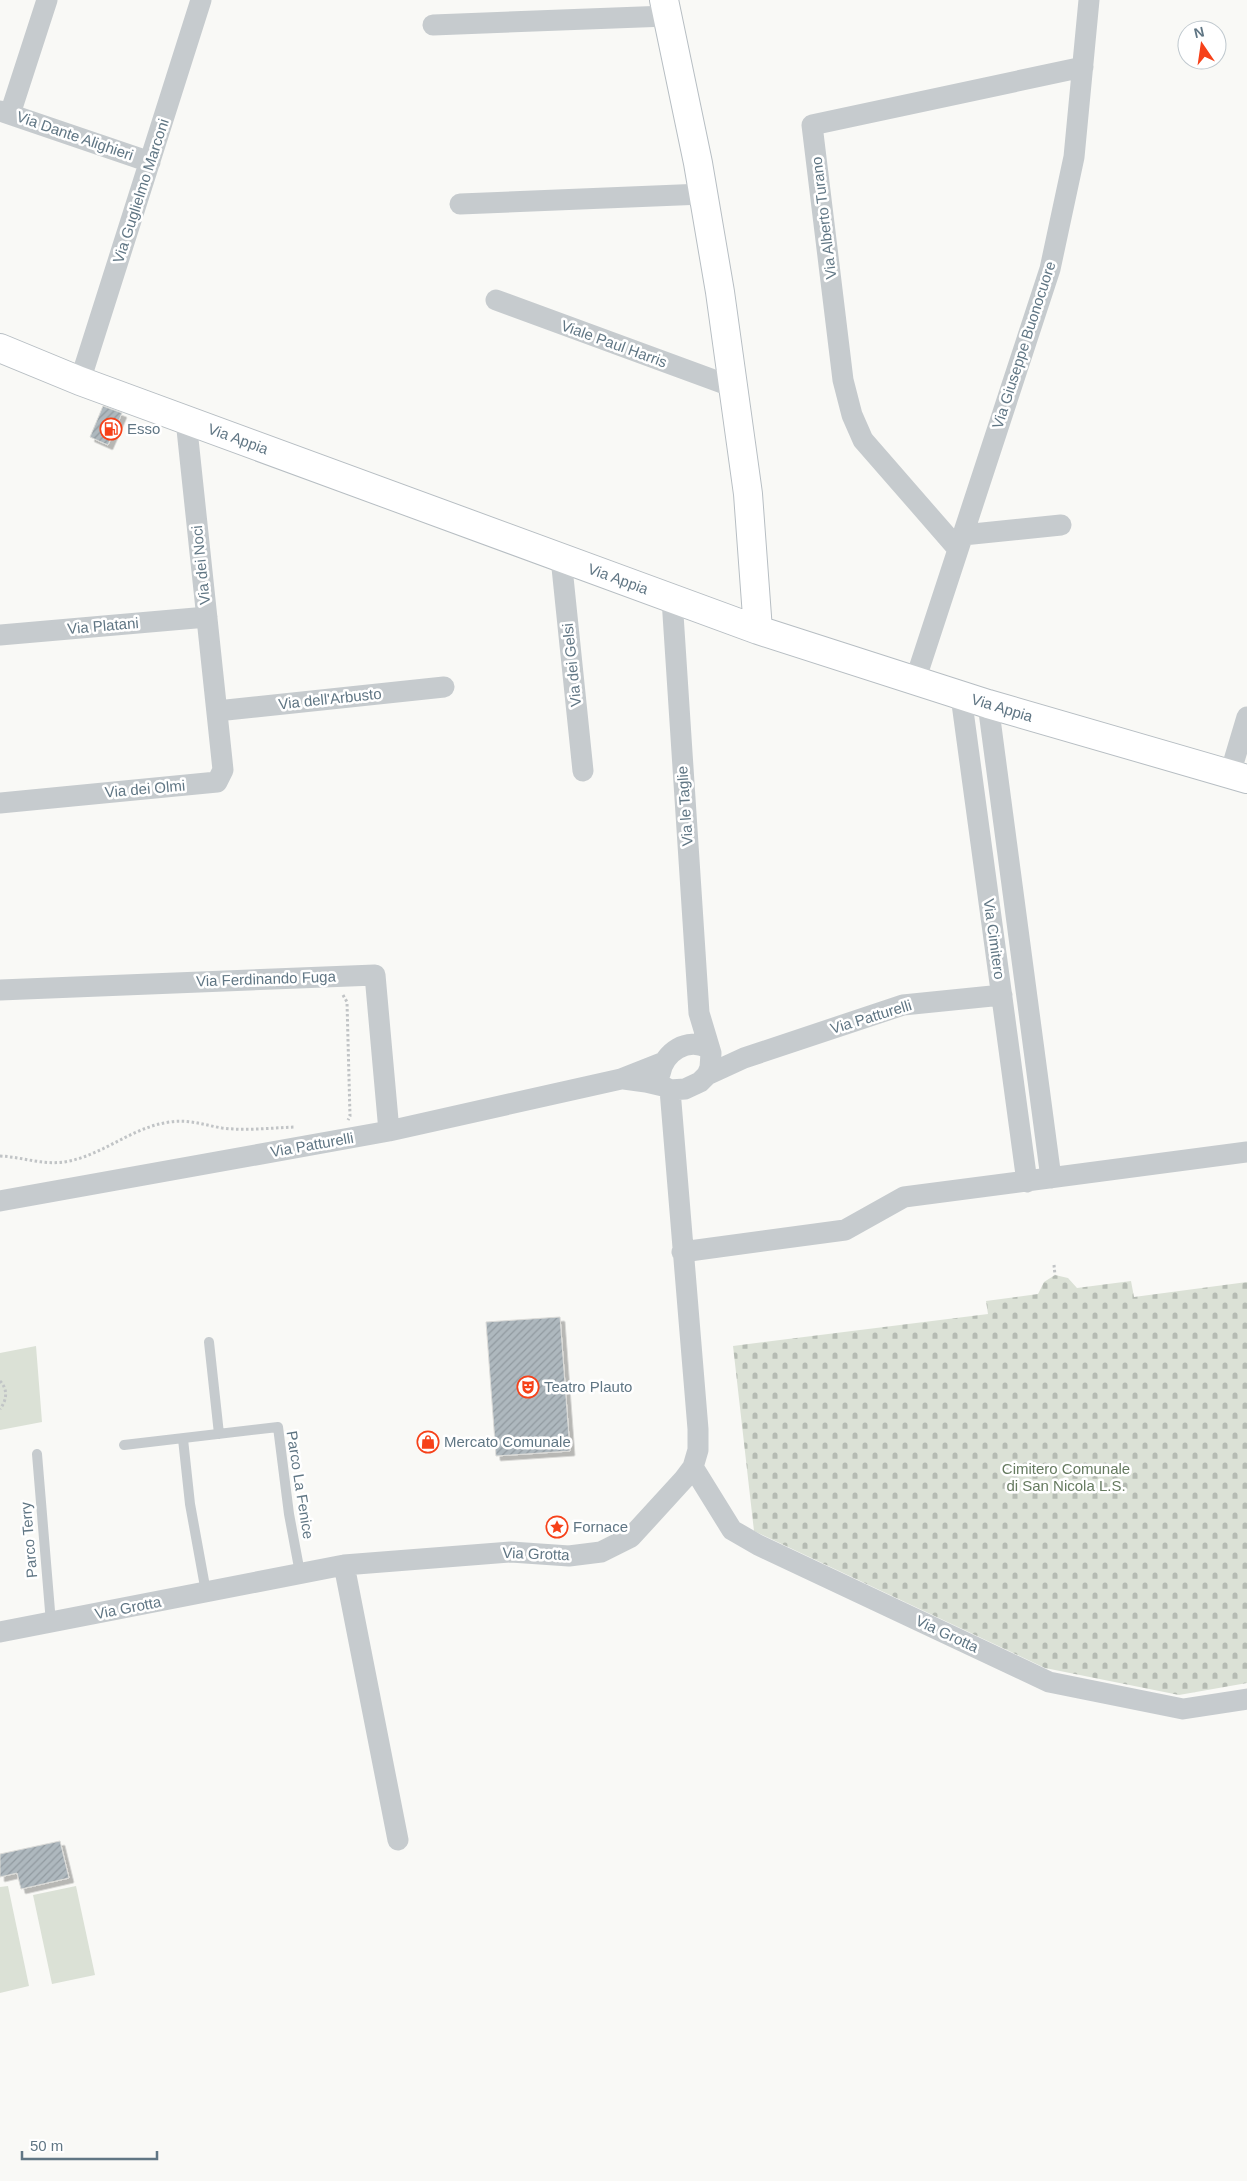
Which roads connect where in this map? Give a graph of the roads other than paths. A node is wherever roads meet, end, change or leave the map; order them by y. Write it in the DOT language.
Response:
graph roads {
  1 [pos="47,0"];
  2 [pos="201,0"];
  3 [pos="1089,0"];
  4 [pos="666,8"];
  5 [pos="433,25"];
  6 [pos="1083,67"];
  7 [pos="5,112"];
  8 [pos="150,162"];
  9 [pos="703,194"];
  10 [pos="460,204"];
  11 [pos="496,300"];
  12 [pos="0,348"];
  13 [pos="80,381"];
  14 [pos="733,387"];
  15 [pos="186,420"];
  16 [pos="1061,525"];
  17 [pos="960,542"];
  18 [pos="561,558"];
  19 [pos="672,599"];
  20 [pos="207,617"];
  21 [pos="758,630"];
  22 [pos="0,636"];
  23 [pos="915,681"];
  24 [pos="444,687"];
  25 [pos="961,696"];
  26 [pos="988,704"];
  27 [pos="217,711"];
  28 [pos="1247,717"];
  29 [pos="583,771"];
  30 [pos="1238,777"];
  31 [pos="0,803"];
  32 [pos="0,990"];
  33 [pos="1002,995"];
  34 [pos="702,1049"];
  35 [pos="744,1058"];
  36 [pos="664,1062"];
  37 [pos="707,1075"];
  38 [pos="621,1079"];
  39 [pos="673,1089"];
  40 [pos="389,1130"];
  41 [pos="1247,1152"];
  42 [pos="1051,1178"];
  43 [pos="1027,1182"];
  44 [pos="0,1201"];
  45 [pos="682,1252"];
  46 [pos="209,1342"];
  47 [pos="220,1434"];
  48 [pos="183,1439"];
  49 [pos="124,1445"];
  50 [pos="37,1454"];
  51 [pos="693,1467"];
  52 [pos="344,1565"];
  53 [pos="300,1574"];
  54 [pos="206,1592"];
  55 [pos="51,1623"];
  56 [pos="0,1632"];
  57 [pos="1247,1699"];
  58 [pos="398,1840"];
  1 -- 7 [label="street"];
  2 -- 8 [label="street, Via Guglielmo Marconi"];
  3 -- 6 [label="street, Via Giuseppe Buonocuore"];
  4 -- 5 [label="street"];
  4 -- 9 [label="street"];
  6 -- 17 [label="street, Via Giuseppe Buonocuore"];
  6 -- 17 [label="street, Via Alberto Turano"];
  7 -- 8 [label="street, Via Dante Alighieri"];
  8 -- 13 [label="street, Via Guglielmo Marconi"];
  9 -- 10 [label="street"];
  9 -- 14 [label="street"];
  11 -- 14 [label="street, Viale Paul Harris"];
  12 -- 13 [label="street, Via Appia"];
  13 -- 15 [label="street, Via Appia"];
  14 -- 21 [label="street"];
  15 -- 18 [label="street, Via Appia"];
  15 -- 20 [label="street, Via dei Noci"];
  16 -- 17 [label="street"];
  17 -- 23 [label="street, Via Giuseppe Buonocuore"];
  18 -- 19 [label="street, Via Appia"];
  18 -- 29 [label="street, Via dei Gelsi"];
  19 -- 21 [label="street, Via Appia"];
  19 -- 34 [label="street, Via le Taglie"];
  20 -- 22 [label="street, Via Platani"];
  20 -- 27 [label="street, Via dei Noci"];
  21 -- 23 [label="street, Via Appia"];
  23 -- 25 [label="street, Via Appia"];
  24 -- 27 [label="street, Via dell'Arbusto"];
  25 -- 26 [label="street, Via Appia"];
  25 -- 33 [label="street, Via Cimitero"];
  26 -- 30 [label="street, Via Appia"];
  26 -- 42 [label="street, Via Cimitero"];
  27 -- 31 [label="street, Via dei Olmi"];
  28 -- 30 [label="street"];
  32 -- 40 [label="street, Via Ferdinando Fuga"];
  33 -- 35 [label="street, Via Patturelli"];
  33 -- 43 [label="street, Via Cimitero"];
  34 -- 35 [label="street, Via Patturelli"];
  34 -- 36 [label="street, Via Patturelli"];
  34 -- 37 [label="street"];
  35 -- 37 [label="street, Via Patturelli"];
  36 -- 38 [label="street, Via Patturelli"];
  36 -- 39 [label="street"];
  37 -- 39 [label="street, Via Patturelli"];
  38 -- 39 [label="street, Via Patturelli"];
  38 -- 40 [label="street, Via Patturelli"];
  39 -- 45 [label="street, Via Grotta"];
  40 -- 44 [label="street, Via Patturelli"];
  41 -- 42 [label="street"];
  42 -- 43 [label="street"];
  43 -- 45 [label="street"];
  45 -- 51 [label="street, Via Grotta"];
  46 -- 47 [label="lane"];
  47 -- 48 [label="lane, Parco La Fenice"];
  47 -- 53 [label="lane, Parco La Fenice"];
  48 -- 49 [label="lane, Parco La Fenice"];
  48 -- 54 [label="lane"];
  50 -- 55 [label="lane, Parco Terry"];
  51 -- 52 [label="street, Via Grotta"];
  51 -- 57 [label="street, Via Grotta"];
  52 -- 53 [label="street, Via Grotta"];
  52 -- 58 [label="street"];
  53 -- 54 [label="street, Via Grotta"];
  54 -- 55 [label="street, Via Grotta"];
  55 -- 56 [label="street, Via Grotta"];
}
